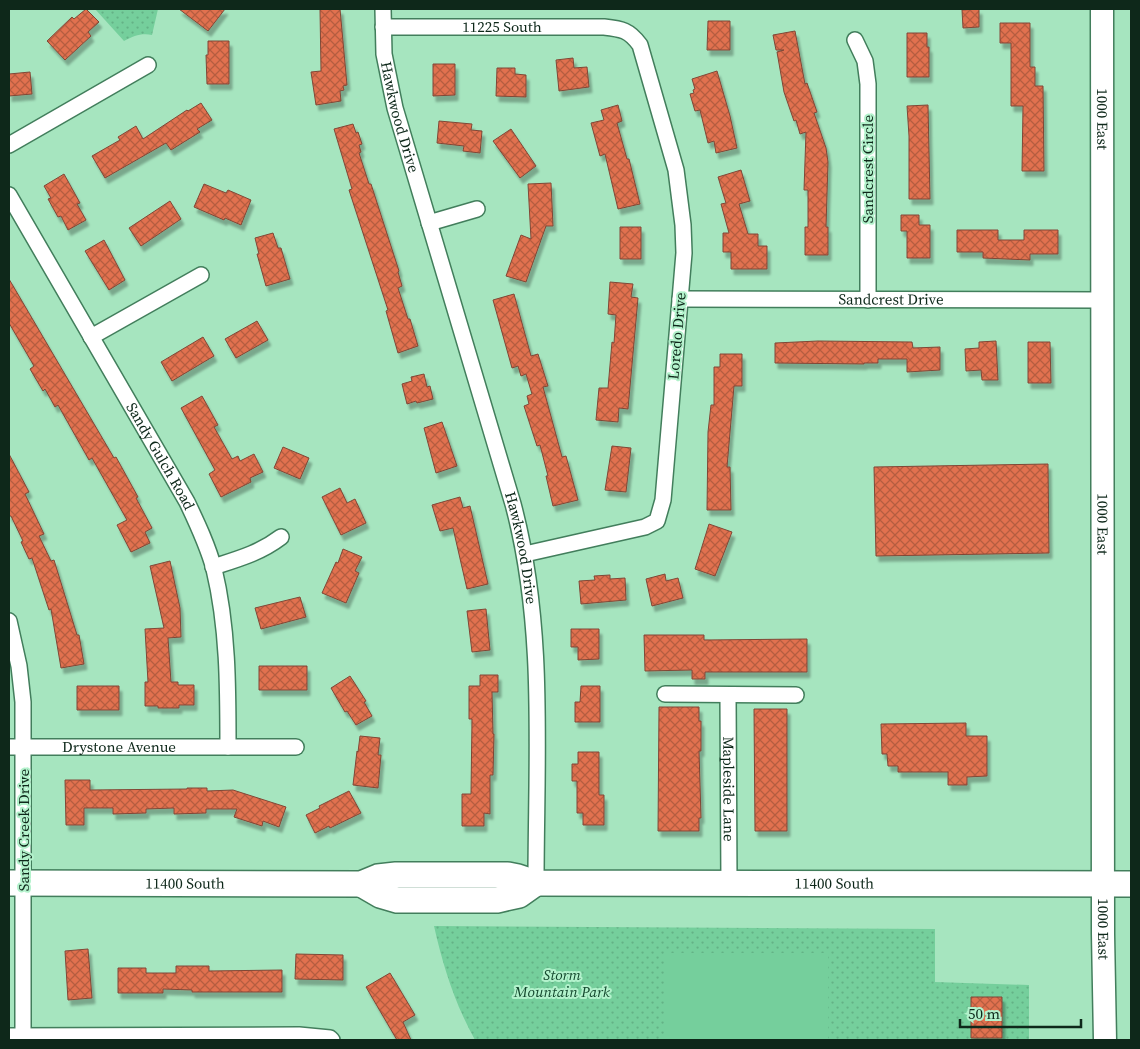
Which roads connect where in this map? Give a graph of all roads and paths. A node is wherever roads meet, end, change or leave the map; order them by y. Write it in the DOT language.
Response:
graph roads {
  1 [pos="383,9"];
  2 [pos="1102,9"];
  3 [pos="383,26"];
  4 [pos="621,28"];
  5 [pos="855,40"];
  6 [pos="148,66"];
  7 [pos="9,146"];
  8 [pos="9,195"];
  9 [pos="477,208"];
  10 [pos="429,223"];
  11 [pos="201,275"];
  12 [pos="680,299"];
  13 [pos="868,300"];
  14 [pos="1102,300"];
  15 [pos="91,337"];
  16 [pos="281,537"];
  17 [pos="525,554"];
  18 [pos="213,567"];
  19 [pos="9,621"];
  20 [pos="665,694"];
  21 [pos="728,694"];
  22 [pos="796,694"];
  23 [pos="16,747"];
  24 [pos="228,747"];
  25 [pos="296,747"];
  26 [pos="16,883"];
  27 [pos="536,883"];
  28 [pos="729,884"];
  29 [pos="1103,884"];
  30 [pos="1131,884"];
  31 [pos="19,1037"];
  32 [pos="332,1040"];
  33 [pos="1105,1040"];
  1 -- 3 [label="street, Hawkwood Drive"];
  2 -- 14 [label="street, 1000 East"];
  3 -- 4 [label="street, 11225 South"];
  3 -- 10 [label="street, Hawkwood Drive"];
  4 -- 12 [label="street, Loredo Drive"];
  5 -- 13 [label="street, Sandcrest Circle"];
  6 -- 7 [label="street"];
  8 -- 15 [label="street, Sandy Gulch Road"];
  9 -- 10 [label="street"];
  10 -- 17 [label="street, Hawkwood Drive"];
  11 -- 15 [label="street"];
  12 -- 13 [label="street, Sandcrest Drive"];
  12 -- 17 [label="street, Loredo Drive"];
  13 -- 14 [label="street, Sandcrest Drive"];
  14 -- 29 [label="street, 1000 East"];
  15 -- 18 [label="street, Sandy Gulch Road"];
  16 -- 18 [label="street"];
  17 -- 27 [label="street, Hawkwood Drive"];
  18 -- 24 [label="street, Sandy Gulch Road"];
  19 -- 23 [label="street, Sandy Creek Drive"];
  20 -- 21 [label="street"];
  21 -- 22 [label="street"];
  21 -- 28 [label="street, Mapleside Lane"];
  23 -- 24 [label="street, Drystone Avenue"];
  23 -- 26 [label="street, Sandy Creek Drive"];
  24 -- 25 [label="street, Drystone Avenue"];
  26 -- 27 [label="main road, 11400 South"];
  26 -- 31 [label="street, Sandy Creek Drive"];
  27 -- 28 [label="main road, 11400 South"];
  28 -- 29 [label="main road, 11400 South"];
  29 -- 30 [label="main road, 11400 South"];
  29 -- 33 [label="street, 1000 East"];
  31 -- 32 [label="street"];
}
